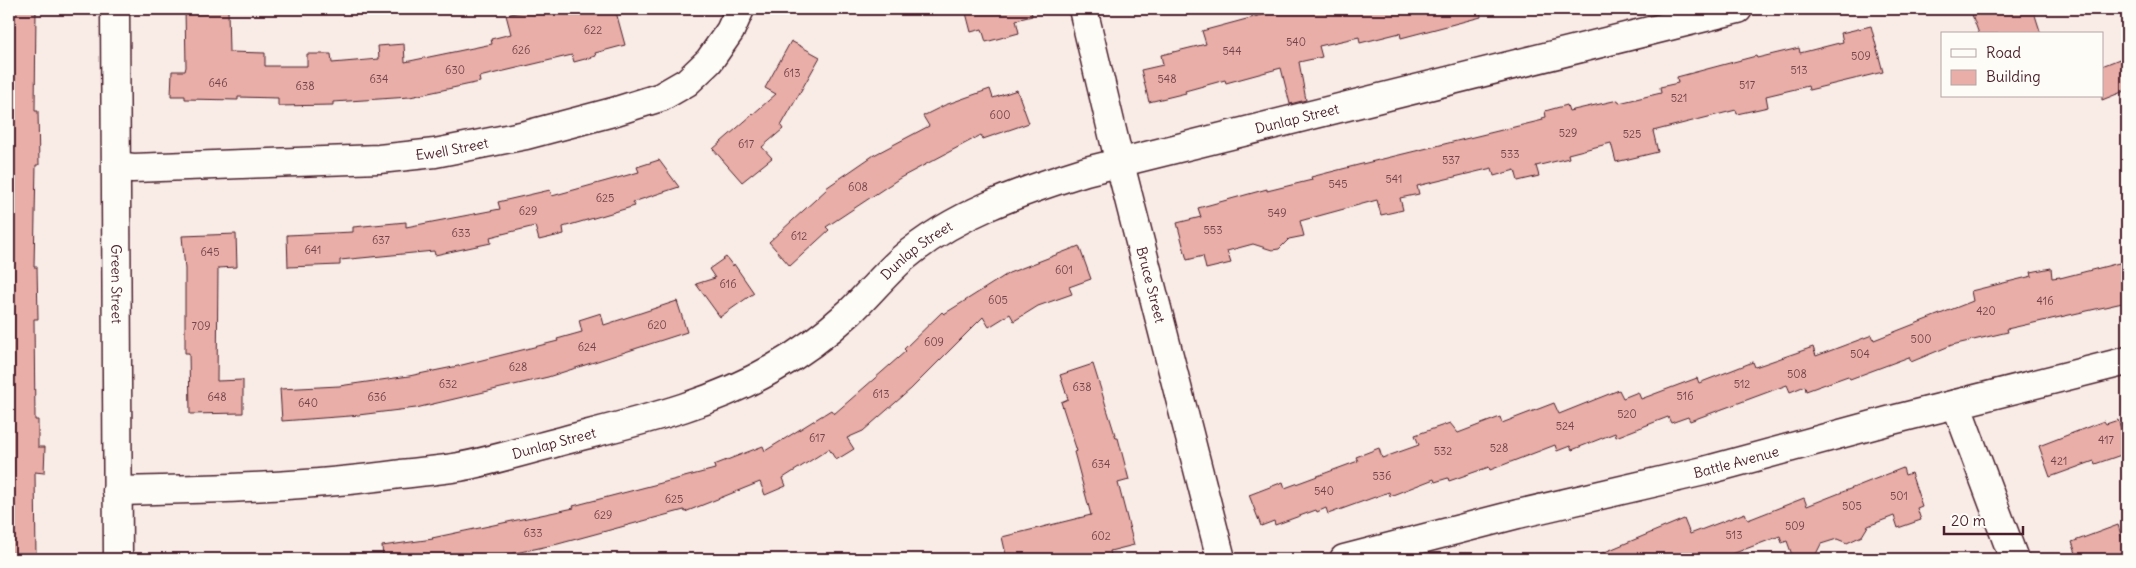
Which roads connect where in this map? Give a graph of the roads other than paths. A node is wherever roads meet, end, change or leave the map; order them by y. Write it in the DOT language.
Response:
graph roads {
  1 [pos="115,9"];
  2 [pos="740,9"];
  3 [pos="1083,9"];
  4 [pos="1738,9"];
  5 [pos="1120,164"];
  6 [pos="117,166"];
  7 [pos="2127,361"];
  8 [pos="1956,404"];
  9 [pos="117,491"];
  10 [pos="118,559"];
  11 [pos="1221,559"];
  12 [pos="1344,559"];
  13 [pos="2014,559"];
  1 -- 6 [label="street, Green Street"];
  2 -- 6 [label="street, Ewell Street"];
  3 -- 5 [label="street, Bruce Street"];
  4 -- 5 [label="street, Dunlap Street"];
  5 -- 9 [label="street, Dunlap Street"];
  5 -- 11 [label="street, Bruce Street"];
  6 -- 9 [label="street, Green Street"];
  7 -- 8 [label="street, Battle Avenue"];
  8 -- 12 [label="street, Battle Avenue"];
  8 -- 13 [label="street"];
  9 -- 10 [label="street, Green Street"];
}
